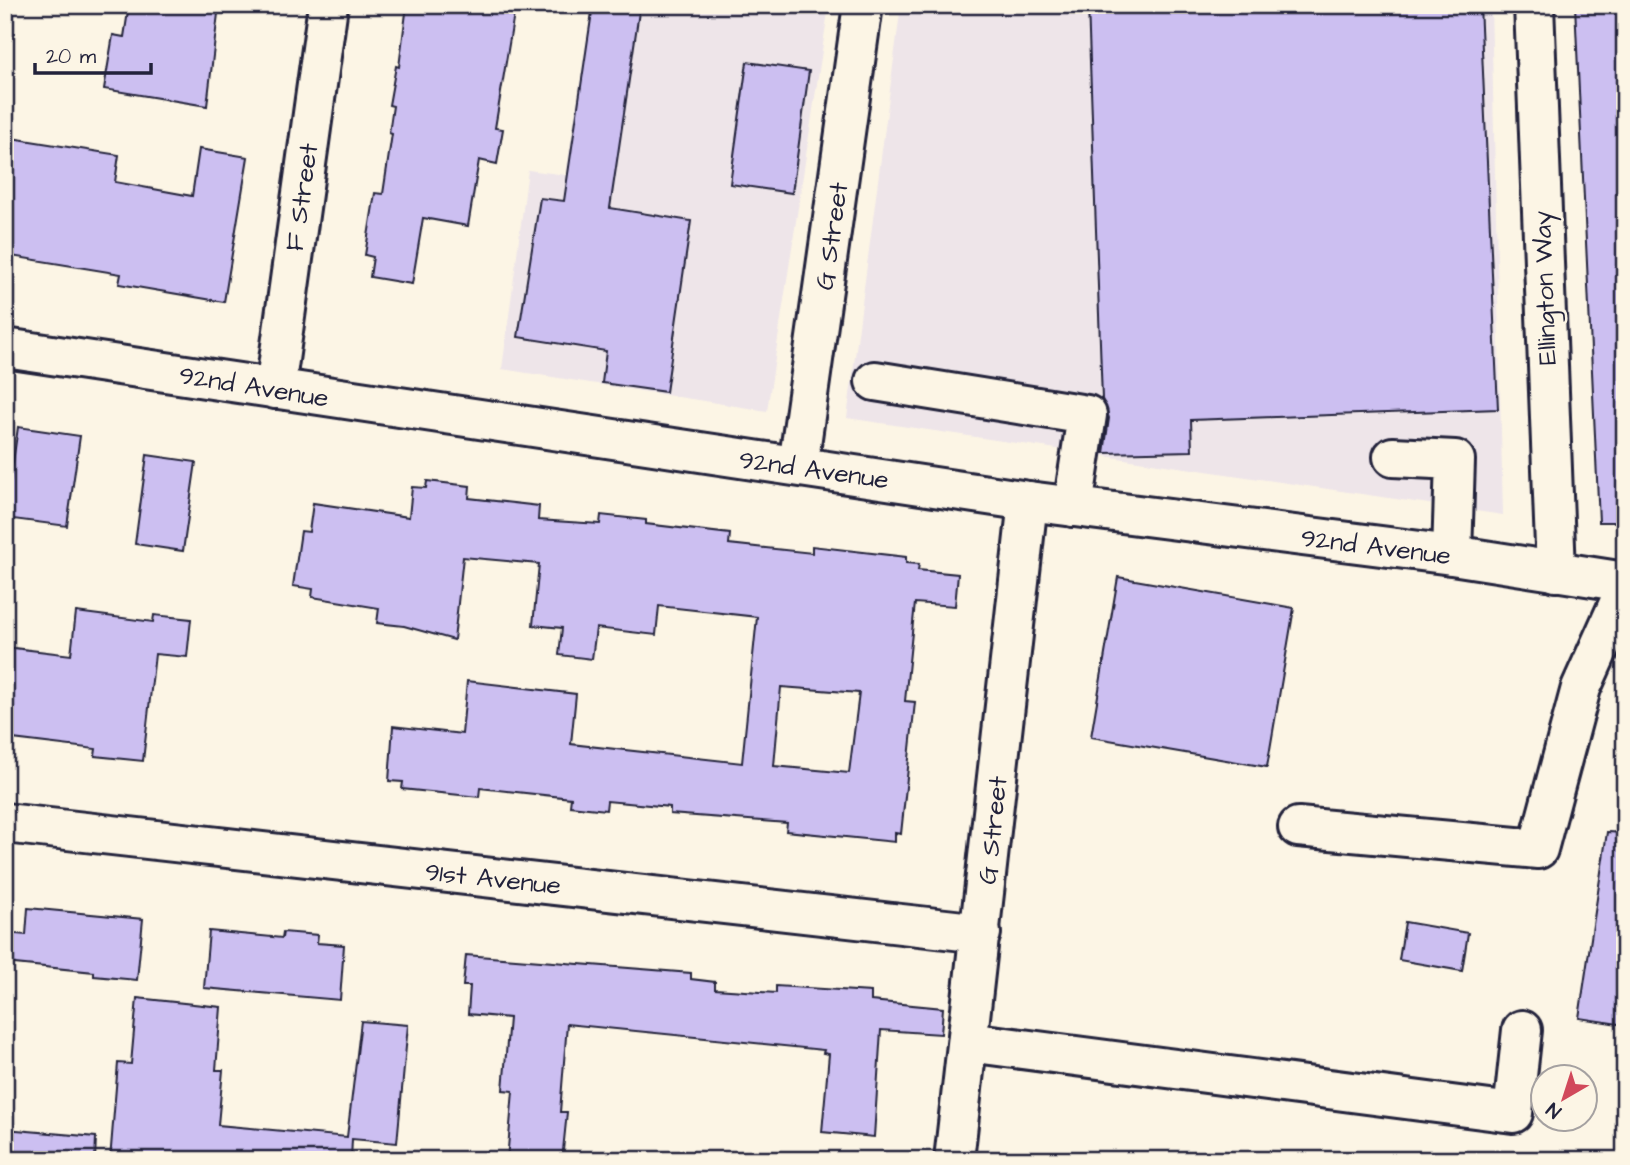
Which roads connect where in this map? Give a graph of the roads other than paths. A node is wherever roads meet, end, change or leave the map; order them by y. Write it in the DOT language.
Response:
graph roads {
  1 [pos="328,5"];
  2 [pos="863,5"];
  3 [pos="1534,5"];
  4 [pos="5,348"];
  5 [pos="875,381"];
  6 [pos="275,389"];
  7 [pos="1394,457"];
  8 [pos="798,466"];
  9 [pos="1028,501"];
  10 [pos="1073,507"];
  11 [pos="1452,555"];
  12 [pos="1556,572"];
  13 [pos="1625,582"];
  14 [pos="1625,590"];
  15 [pos="5,823"];
  16 [pos="1298,827"];
  17 [pos="981,933"];
  18 [pos="1522,1030"];
  19 [pos="968,1042"];
  20 [pos="954,1160"];
  1 -- 6 [label="street, F Street"];
  2 -- 8 [label="street, G Street"];
  3 -- 12 [label="street, Ellington Way"];
  4 -- 6 [label="street, 92nd Avenue"];
  5 -- 10 [label="street"];
  6 -- 8 [label="street, 92nd Avenue"];
  7 -- 11 [label="street"];
  8 -- 9 [label="street, 92nd Avenue"];
  9 -- 10 [label="street, 92nd Avenue"];
  9 -- 17 [label="street, G Street"];
  10 -- 11 [label="street, 92nd Avenue"];
  11 -- 12 [label="street, 92nd Avenue"];
  12 -- 13 [label="street, 92nd Avenue"];
  14 -- 16 [label="street"];
  15 -- 17 [label="street, 91st Avenue"];
  17 -- 19 [label="street, G Street"];
  18 -- 19 [label="street"];
  19 -- 20 [label="street, G Street"];
}
